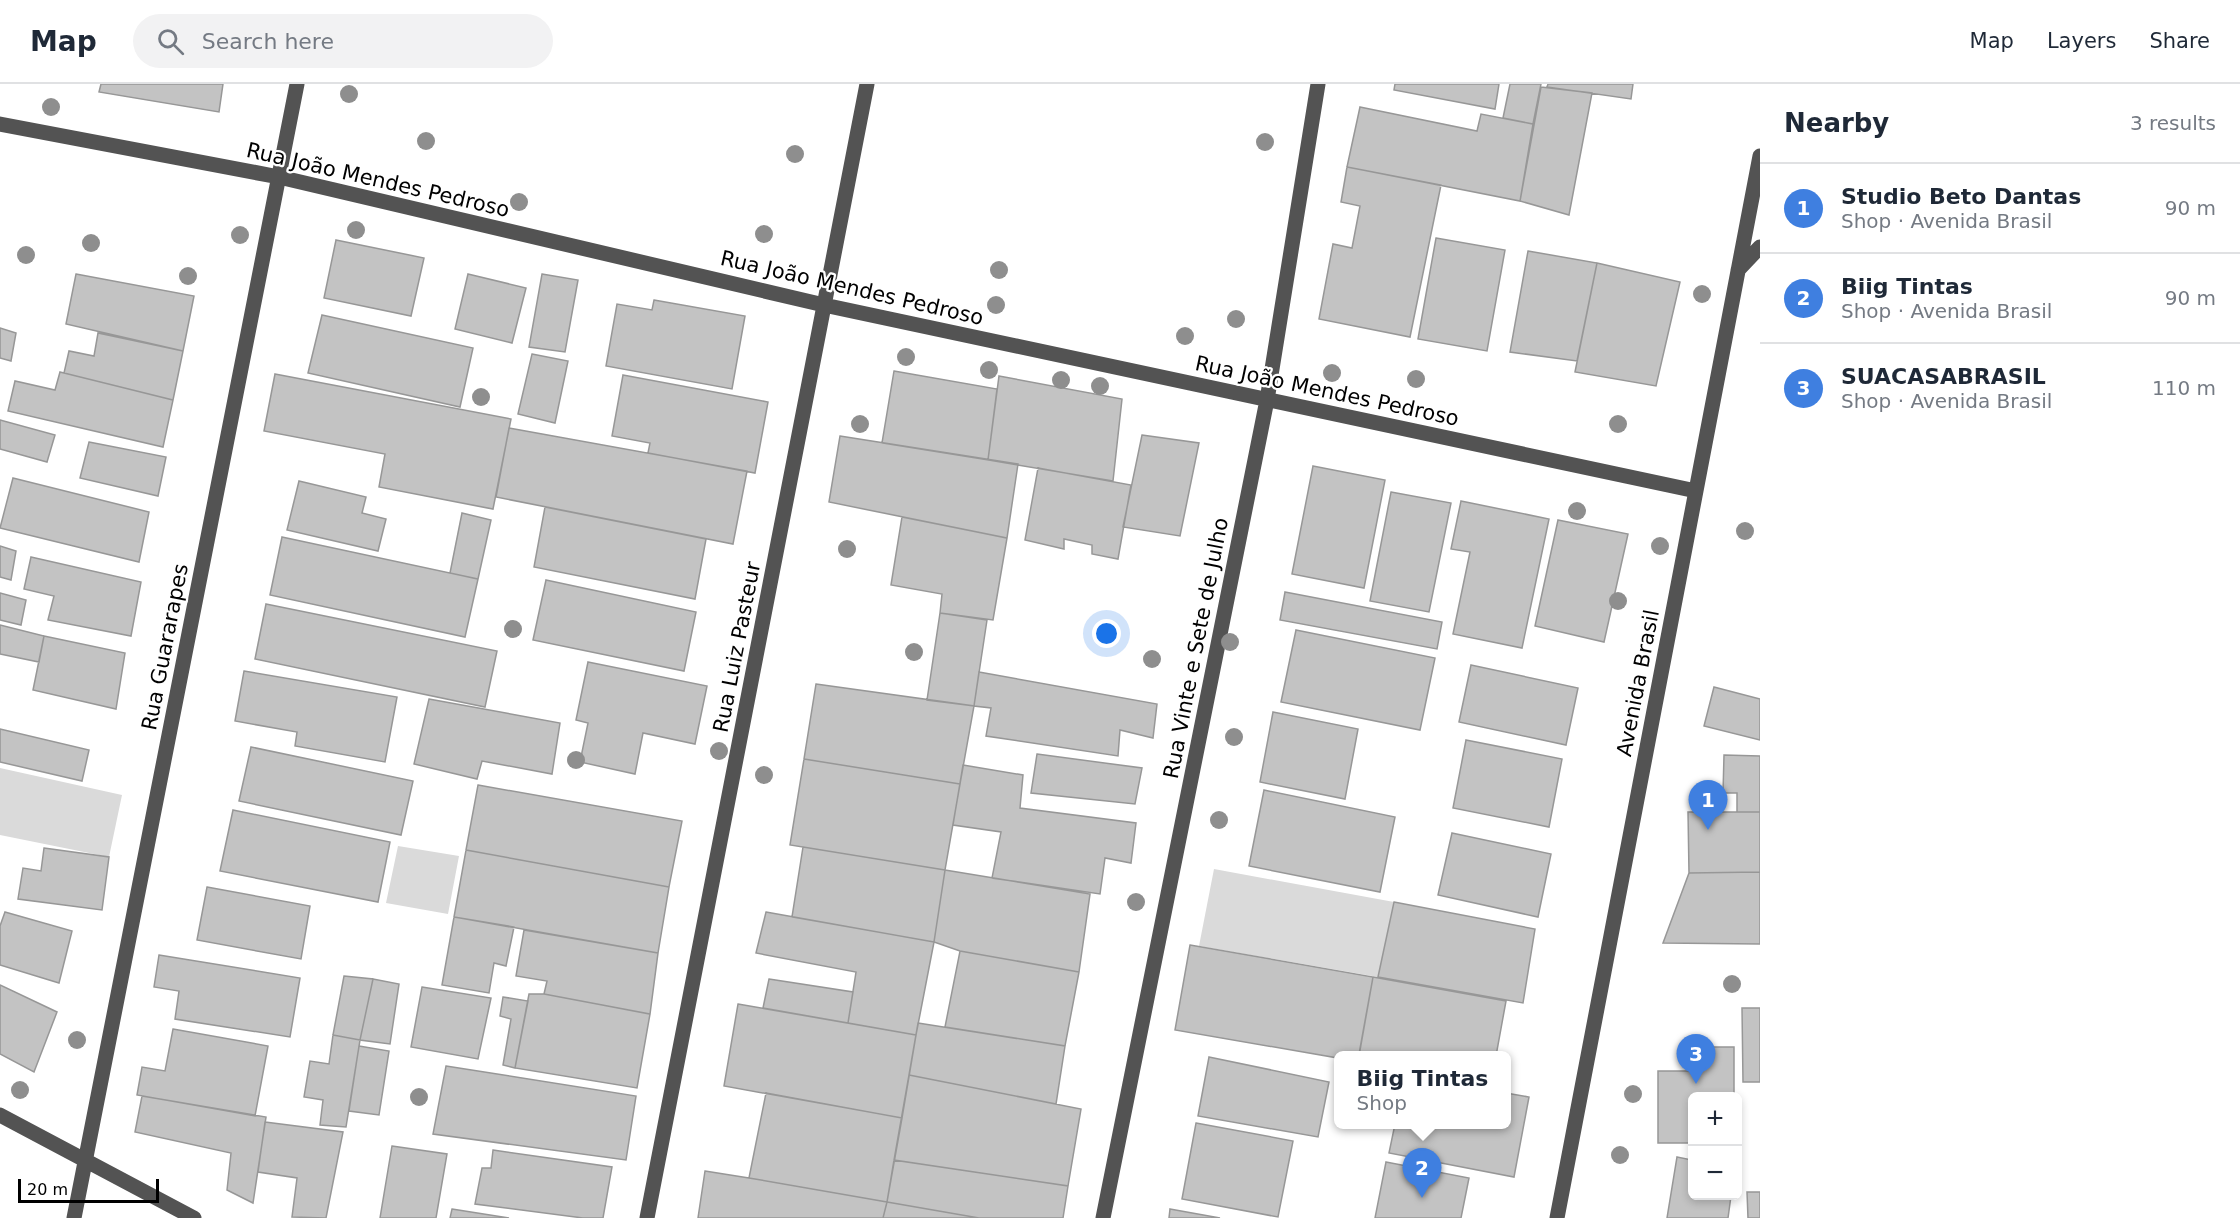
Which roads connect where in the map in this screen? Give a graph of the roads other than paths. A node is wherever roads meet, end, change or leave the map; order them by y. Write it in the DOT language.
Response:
graph roads {
  1 [pos="297,84"];
  2 [pos="867,84"];
  3 [pos="1318,84"];
  4 [pos="0,124"];
  5 [pos="1760,156"];
  6 [pos="279,177"];
  7 [pos="1760,248"];
  8 [pos="1738,270"];
  9 [pos="824,305"];
  10 [pos="1267,400"];
  11 [pos="1696,491"];
  12 [pos="0,1115"];
  13 [pos="85,1161"];
  14 [pos="74,1218"];
  15 [pos="194,1218"];
  16 [pos="647,1218"];
  17 [pos="1103,1218"];
  18 [pos="1557,1218"];
  1 -- 6 [label="street, Rua Guararapes"];
  2 -- 9 [label="street, Rua Luiz Pasteur"];
  3 -- 10 [label="street, Rua Vinte e Sete de Julho"];
  4 -- 6 [label="street, Rua João Mendes Pedroso"];
  5 -- 8 [label="street, Avenida Brasil"];
  6 -- 9 [label="street, Rua João Mendes Pedroso"];
  6 -- 13 [label="street, Rua Guararapes"];
  7 -- 8 [label="street"];
  8 -- 11 [label="street, Avenida Brasil"];
  9 -- 10 [label="street, Rua João Mendes Pedroso"];
  9 -- 16 [label="street, Rua Luiz Pasteur"];
  10 -- 11 [label="street, Rua João Mendes Pedroso"];
  10 -- 17 [label="street, Rua Vinte e Sete de Julho"];
  11 -- 18 [label="street, Avenida Brasil"];
  12 -- 13 [label="street"];
  13 -- 14 [label="street, Rua Guararapes"];
  13 -- 15 [label="street"];
}
